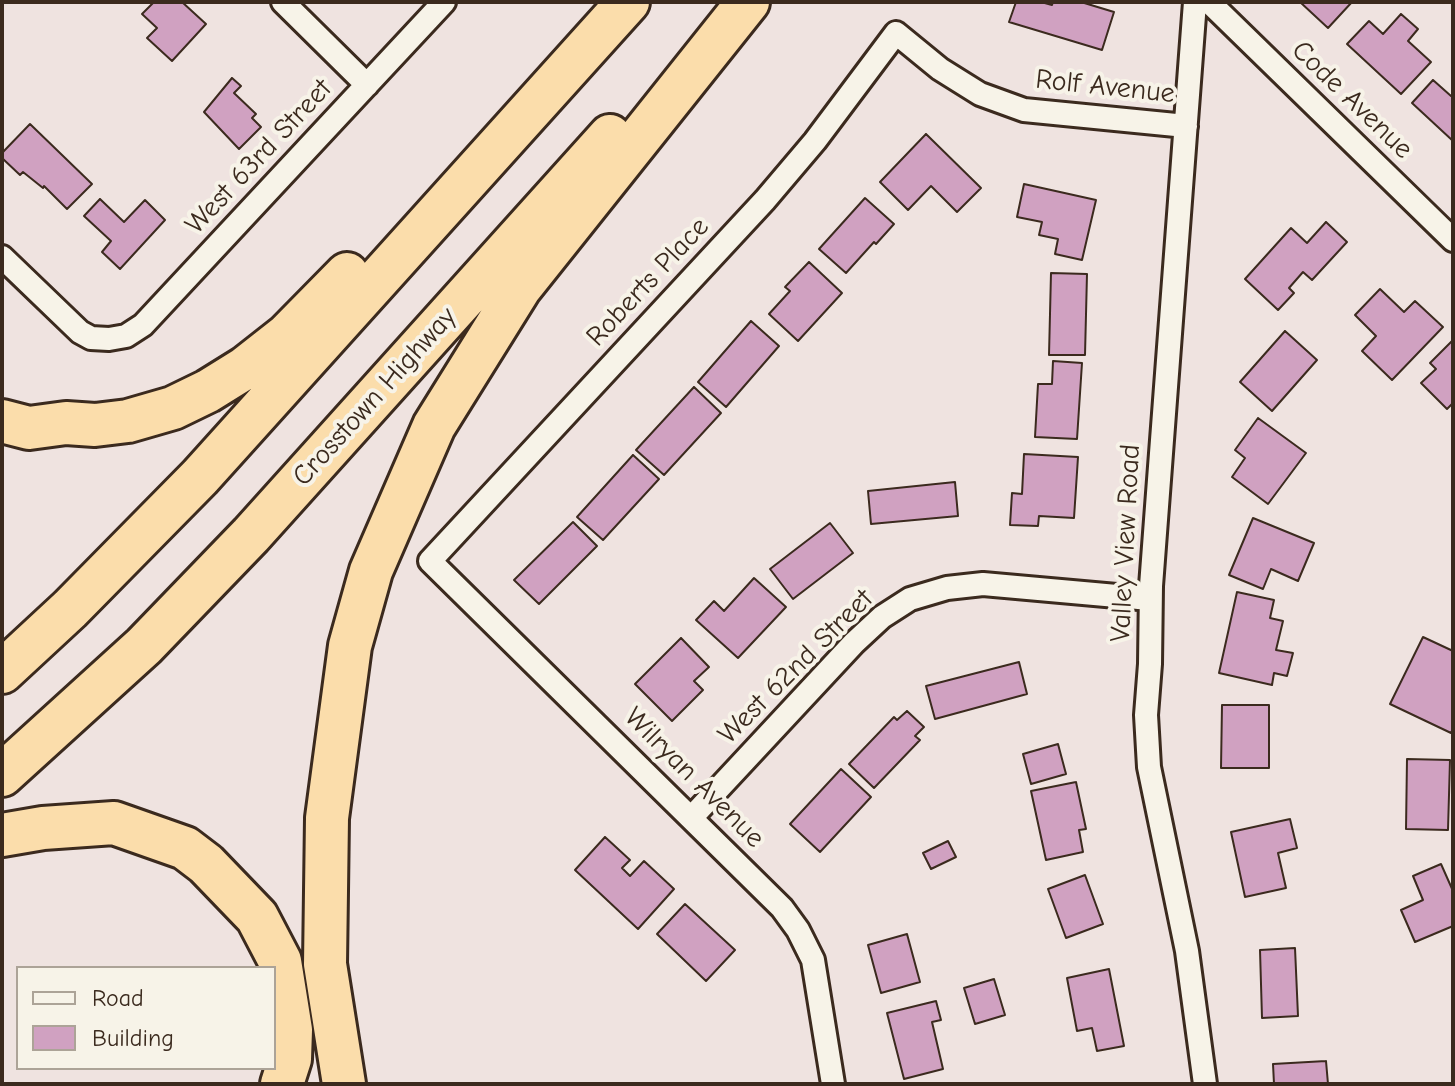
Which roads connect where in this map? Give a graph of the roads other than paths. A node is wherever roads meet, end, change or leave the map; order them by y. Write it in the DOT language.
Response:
graph roads {
  1 [pos="283,2"];
  2 [pos="444,2"];
  3 [pos="628,2"];
  4 [pos="730,2"];
  5 [pos="748,2"];
  6 [pos="1195,2"];
  7 [pos="1209,2"];
  8 [pos="896,33"];
  9 [pos="367,85"];
  10 [pos="530,111"];
  11 [pos="1186,126"];
  12 [pos="1453,240"];
  13 [pos="2,257"];
  14 [pos="2,421"];
  15 [pos="430,561"];
  16 [pos="1150,599"];
  17 [pos="2,672"];
  18 [pos="2,775"];
  19 [pos="692,817"];
  20 [pos="2,835"];
  21 [pos="282,1084"];
  22 [pos="344,1084"];
  23 [pos="833,1084"];
  24 [pos="1205,1084"];
  1 -- 9 [label="street"];
  2 -- 9 [label="street, West 63rd Street"];
  3 -- 10 [label="highway"];
  4 -- 18 [label="highway, Crosstown Highway"];
  5 -- 22 [label="highway"];
  6 -- 11 [label="street, Valley View Road"];
  7 -- 12 [label="street, Code Avenue"];
  8 -- 11 [label="street, Rolf Avenue"];
  8 -- 15 [label="street, Roberts Place"];
  9 -- 13 [label="street, West 63rd Street"];
  10 -- 14 [label="highway"];
  10 -- 17 [label="highway"];
  11 -- 16 [label="street, Valley View Road"];
  15 -- 19 [label="street, Wilryan Avenue"];
  16 -- 19 [label="street, West 62nd Street"];
  16 -- 24 [label="street, Valley View Road"];
  19 -- 23 [label="street, Wilryan Avenue"];
  20 -- 21 [label="highway"];
}
